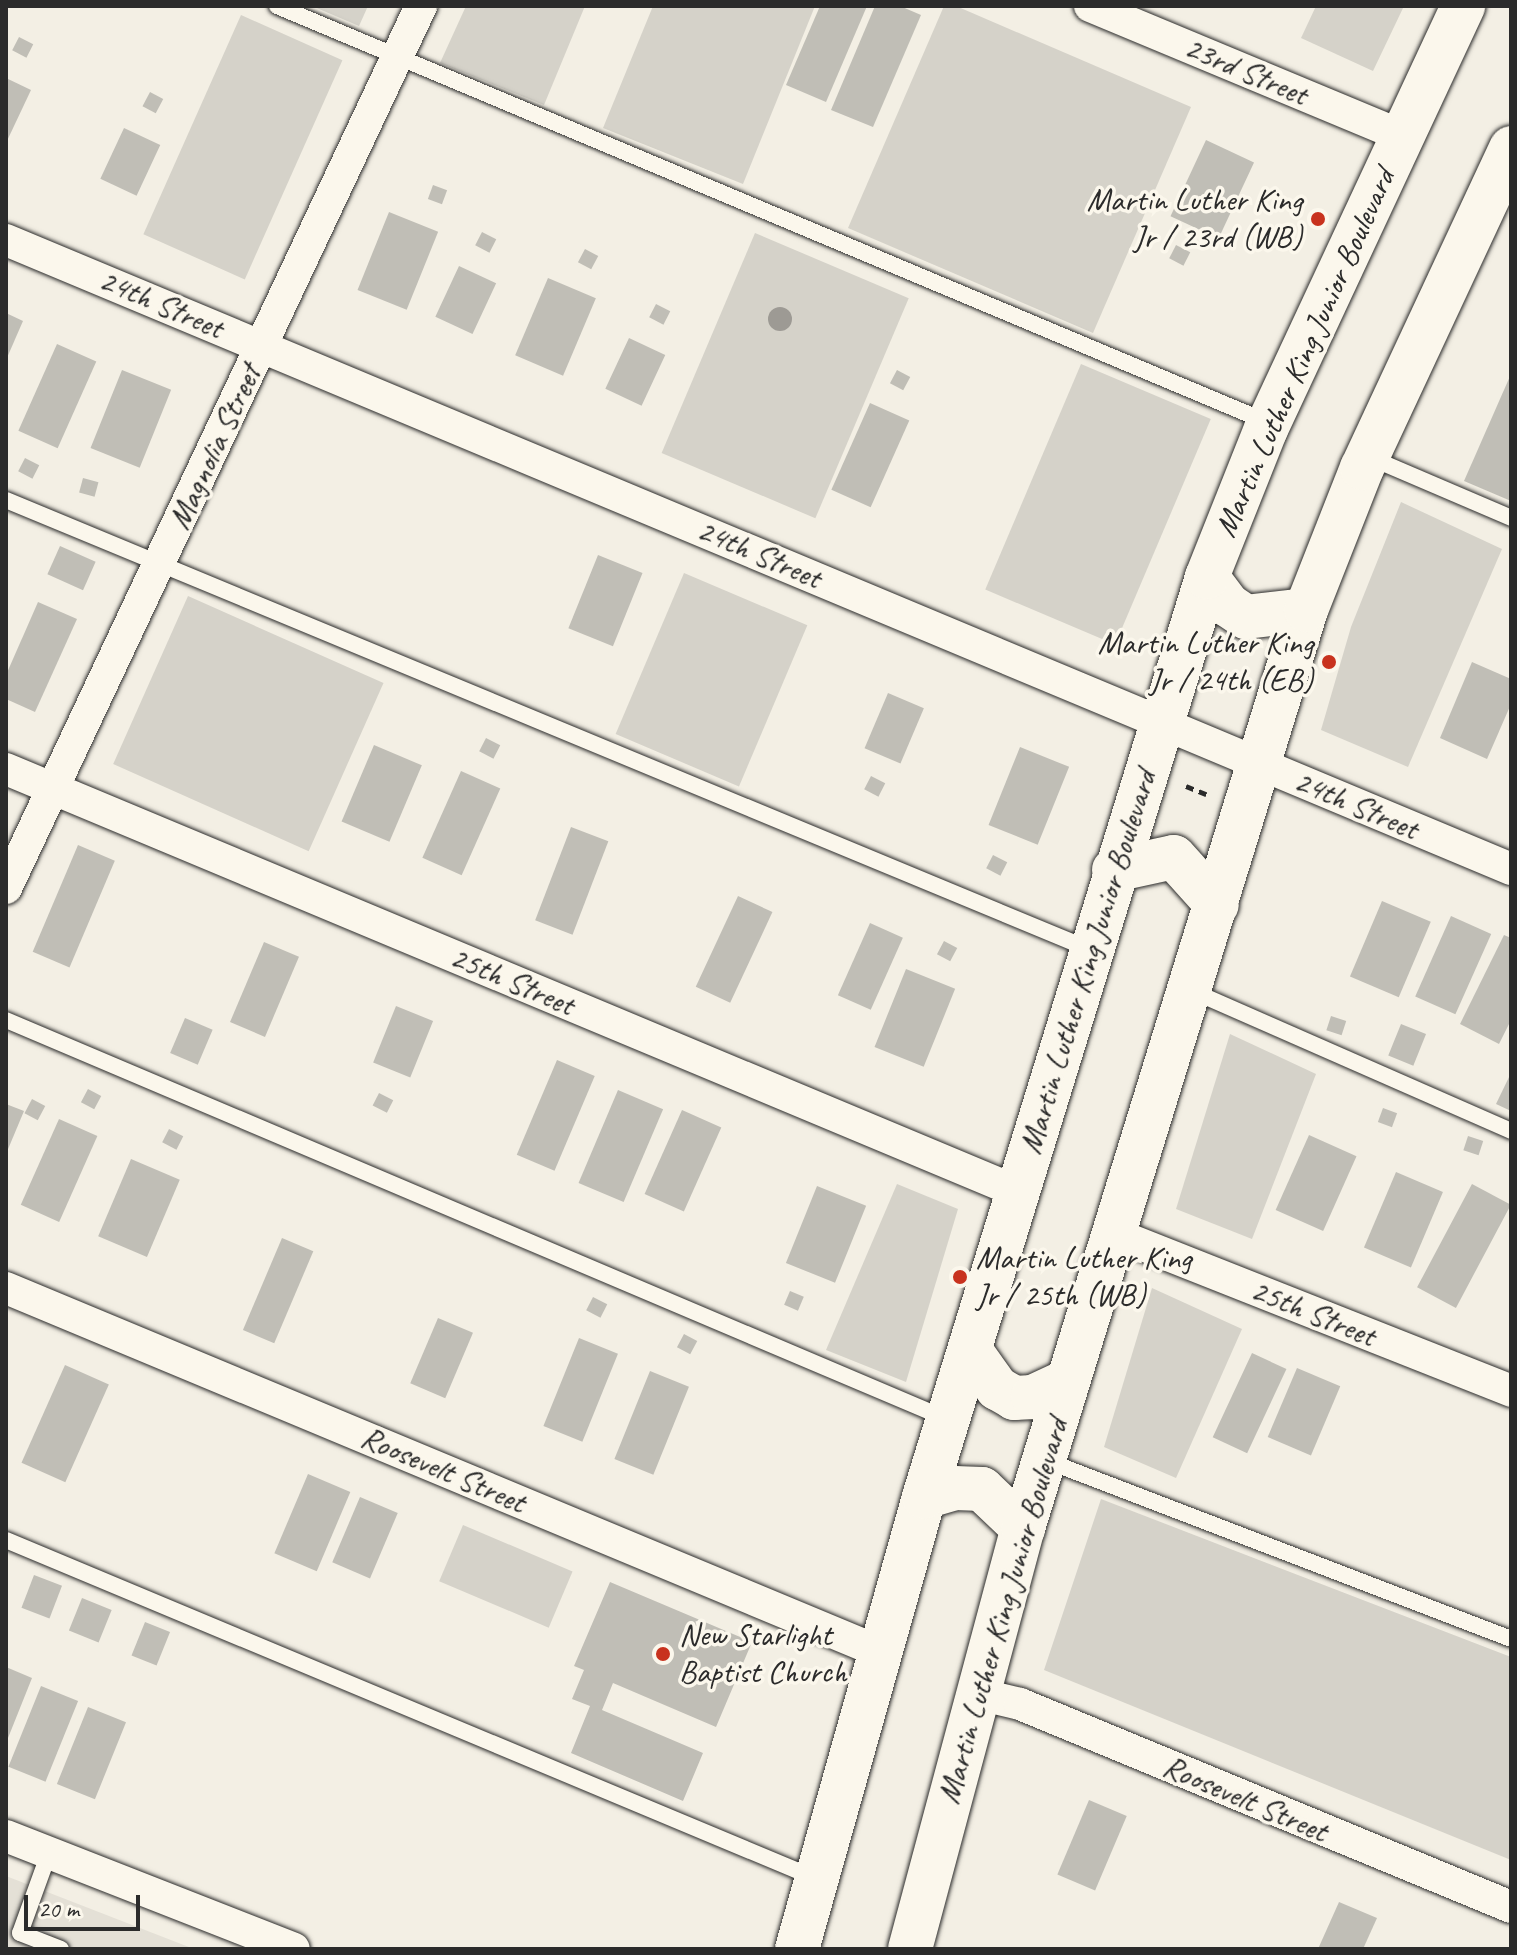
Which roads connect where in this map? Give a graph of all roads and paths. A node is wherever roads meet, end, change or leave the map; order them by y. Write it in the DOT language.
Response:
graph roads {
  1 [pos="277,6"];
  2 [pos="421,6"];
  3 [pos="1090,6"];
  4 [pos="1463,6"];
  5 [pos="398,56"];
  6 [pos="1402,136"];
  7 [pos="1506,170"];
  8 [pos="6,240"];
  9 [pos="262,347"];
  10 [pos="1269,423"];
  11 [pos="1368,457"];
  12 [pos="6,500"];
  13 [pos="1511,518"];
  14 [pos="159,565"];
  15 [pos="1207,577"];
  16 [pos="1306,610"];
  17 [pos="1207,677"];
  18 [pos="1243,690"];
  19 [pos="1161,723"];
  20 [pos="1259,764"];
  21 [pos="6,769"];
  22 [pos="1178,783"];
  23 [pos="53,789"];
  24 [pos="1211,796"];
  25 [pos="1511,869"];
  26 [pos="1114,870"];
  27 [pos="6,888"];
  28 [pos="1217,905"];
  29 [pos="1090,950"];
  30 [pos="1190,990"];
  31 [pos="6,1020"];
  32 [pos="1511,1131"];
  33 [pos="1018,1192"];
  34 [pos="1115,1234"];
  35 [pos="6,1288"];
  36 [pos="970,1350"];
  37 [pos="1067,1381"];
  38 [pos="1511,1391"];
  39 [pos="948,1419"];
  40 [pos="1044,1459"];
  41 [pos="924,1497"];
  42 [pos="1023,1528"];
  43 [pos="6,1540"];
  44 [pos="1511,1639"];
  45 [pos="880,1652"];
  46 [pos="978,1694"];
  47 [pos="6,1836"];
  48 [pos="49,1853"];
  49 [pos="817,1879"];
  50 [pos="1511,1907"];
  51 [pos="61,1949"];
  52 [pos="294,1949"];
  53 [pos="797,1949"];
  54 [pos="910,1949"];
  1 -- 5 [label="lane"];
  2 -- 5 [label="street, Magnolia Street"];
  3 -- 6 [label="street, 23rd Street"];
  4 -- 6 [label="main road, Martin Luther King Junior Boulevard"];
  5 -- 9 [label="street, Magnolia Street"];
  5 -- 10 [label="lane"];
  6 -- 10 [label="main road, Martin Luther King Junior Boulevard"];
  7 -- 11 [label="main road, Martin Luther King Junior Boulevard"];
  8 -- 9 [label="street, 24th Street"];
  9 -- 14 [label="street, Magnolia Street"];
  9 -- 19 [label="street, 24th Street"];
  10 -- 15 [label="main road, Martin Luther King Junior Boulevard"];
  11 -- 13 [label="lane"];
  11 -- 16 [label="main road, Martin Luther King Junior Boulevard"];
  12 -- 14 [label="lane"];
  14 -- 23 [label="street, Magnolia Street"];
  14 -- 29 [label="lane"];
  15 -- 16 [label="main road"];
  15 -- 19 [label="main road, Martin Luther King Junior Boulevard"];
  16 -- 20 [label="main road, Martin Luther King Junior Boulevard"];
  17 -- 18 [label="path"];
  19 -- 20 [label="street, 24th Street"];
  19 -- 26 [label="main road, Martin Luther King Junior Boulevard"];
  20 -- 25 [label="street, 24th Street"];
  20 -- 28 [label="main road, Martin Luther King Junior Boulevard"];
  21 -- 23 [label="street, 25th Street"];
  22 -- 24 [label="path"];
  23 -- 27 [label="street, Magnolia Street"];
  23 -- 33 [label="street, 25th Street"];
  26 -- 28 [label="main road"];
  26 -- 29 [label="main road, Martin Luther King Junior Boulevard"];
  28 -- 30 [label="main road, Martin Luther King Junior Boulevard"];
  29 -- 33 [label="main road, Martin Luther King Junior Boulevard"];
  30 -- 32 [label="lane"];
  30 -- 34 [label="main road, Martin Luther King Junior Boulevard"];
  31 -- 39 [label="lane"];
  33 -- 36 [label="main road, Martin Luther King Junior Boulevard"];
  34 -- 37 [label="main road, Martin Luther King Junior Boulevard"];
  34 -- 38 [label="street, 25th Street"];
  35 -- 45 [label="street, Roosevelt Street"];
  36 -- 37 [label="main road"];
  36 -- 39 [label="main road, Martin Luther King Junior Boulevard"];
  37 -- 40 [label="main road, Martin Luther King Junior Boulevard"];
  39 -- 41 [label="main road, Martin Luther King Junior Boulevard"];
  40 -- 42 [label="main road, Martin Luther King Junior Boulevard"];
  40 -- 44 [label="lane"];
  41 -- 42 [label="main road"];
  41 -- 45 [label="main road, Martin Luther King Junior Boulevard"];
  42 -- 46 [label="main road, Martin Luther King Junior Boulevard"];
  43 -- 49 [label="lane"];
  45 -- 49 [label="main road, Martin Luther King Junior Boulevard"];
  46 -- 50 [label="street, Roosevelt Street"];
  46 -- 54 [label="main road, Martin Luther King Junior Boulevard"];
  47 -- 48 [label="street"];
  48 -- 51 [label="lane"];
  48 -- 52 [label="street"];
  49 -- 53 [label="main road, Martin Luther King Junior Boulevard"];
}
